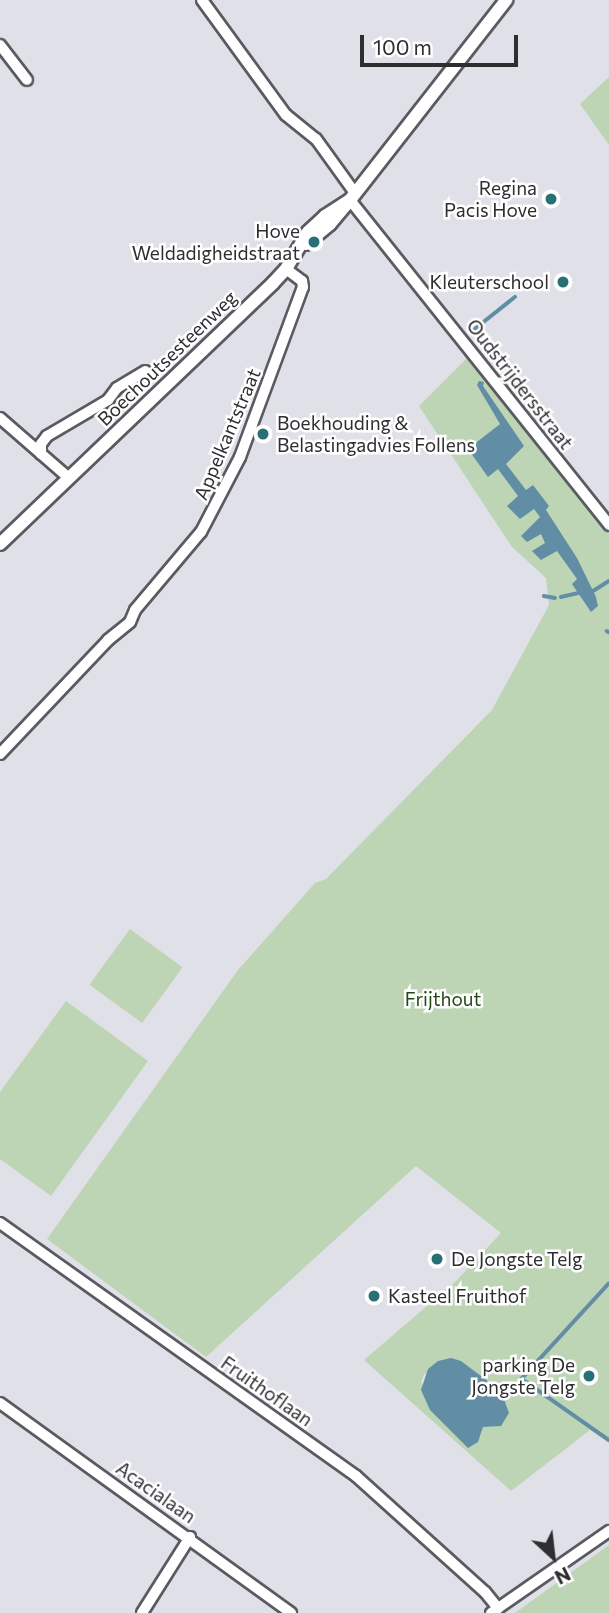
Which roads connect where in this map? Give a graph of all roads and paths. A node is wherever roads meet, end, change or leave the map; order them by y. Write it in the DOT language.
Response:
graph roads {
  1 [pos="202,0"];
  2 [pos="506,0"];
  3 [pos="0,45"];
  4 [pos="27,80"];
  5 [pos="352,197"];
  6 [pos="287,266"];
  7 [pos="145,371"];
  8 [pos="0,418"];
  9 [pos="41,454"];
  10 [pos="69,478"];
  11 [pos="609,524"];
  12 [pos="0,544"];
  13 [pos="0,754"];
  14 [pos="0,1223"];
  15 [pos="0,1403"];
  16 [pos="609,1531"];
  17 [pos="190,1537"];
  18 [pos="494,1611"];
  19 [pos="142,1613"];
  20 [pos="291,1613"];
  1 -- 5 [label="street, Oudstrijdersstraat"];
  2 -- 5 [label="street, Boechoutsesteenweg"];
  3 -- 4 [label="street"];
  5 -- 6 [label="street, Boechoutsesteenweg"];
  5 -- 11 [label="street, Oudstrijdersstraat"];
  6 -- 10 [label="street, Boechoutsesteenweg"];
  6 -- 13 [label="street, Appelkantstraat"];
  7 -- 9 [label="street, Boechoutsesteenweg"];
  8 -- 9 [label="street"];
  9 -- 10 [label="street"];
  10 -- 12 [label="street, Boechoutsesteenweg"];
  14 -- 18 [label="street, Fruithoflaan"];
  15 -- 17 [label="street, Acacialaan"];
  16 -- 18 [label="street"];
  17 -- 19 [label="street"];
  17 -- 20 [label="street, Acacialaan"];
}
